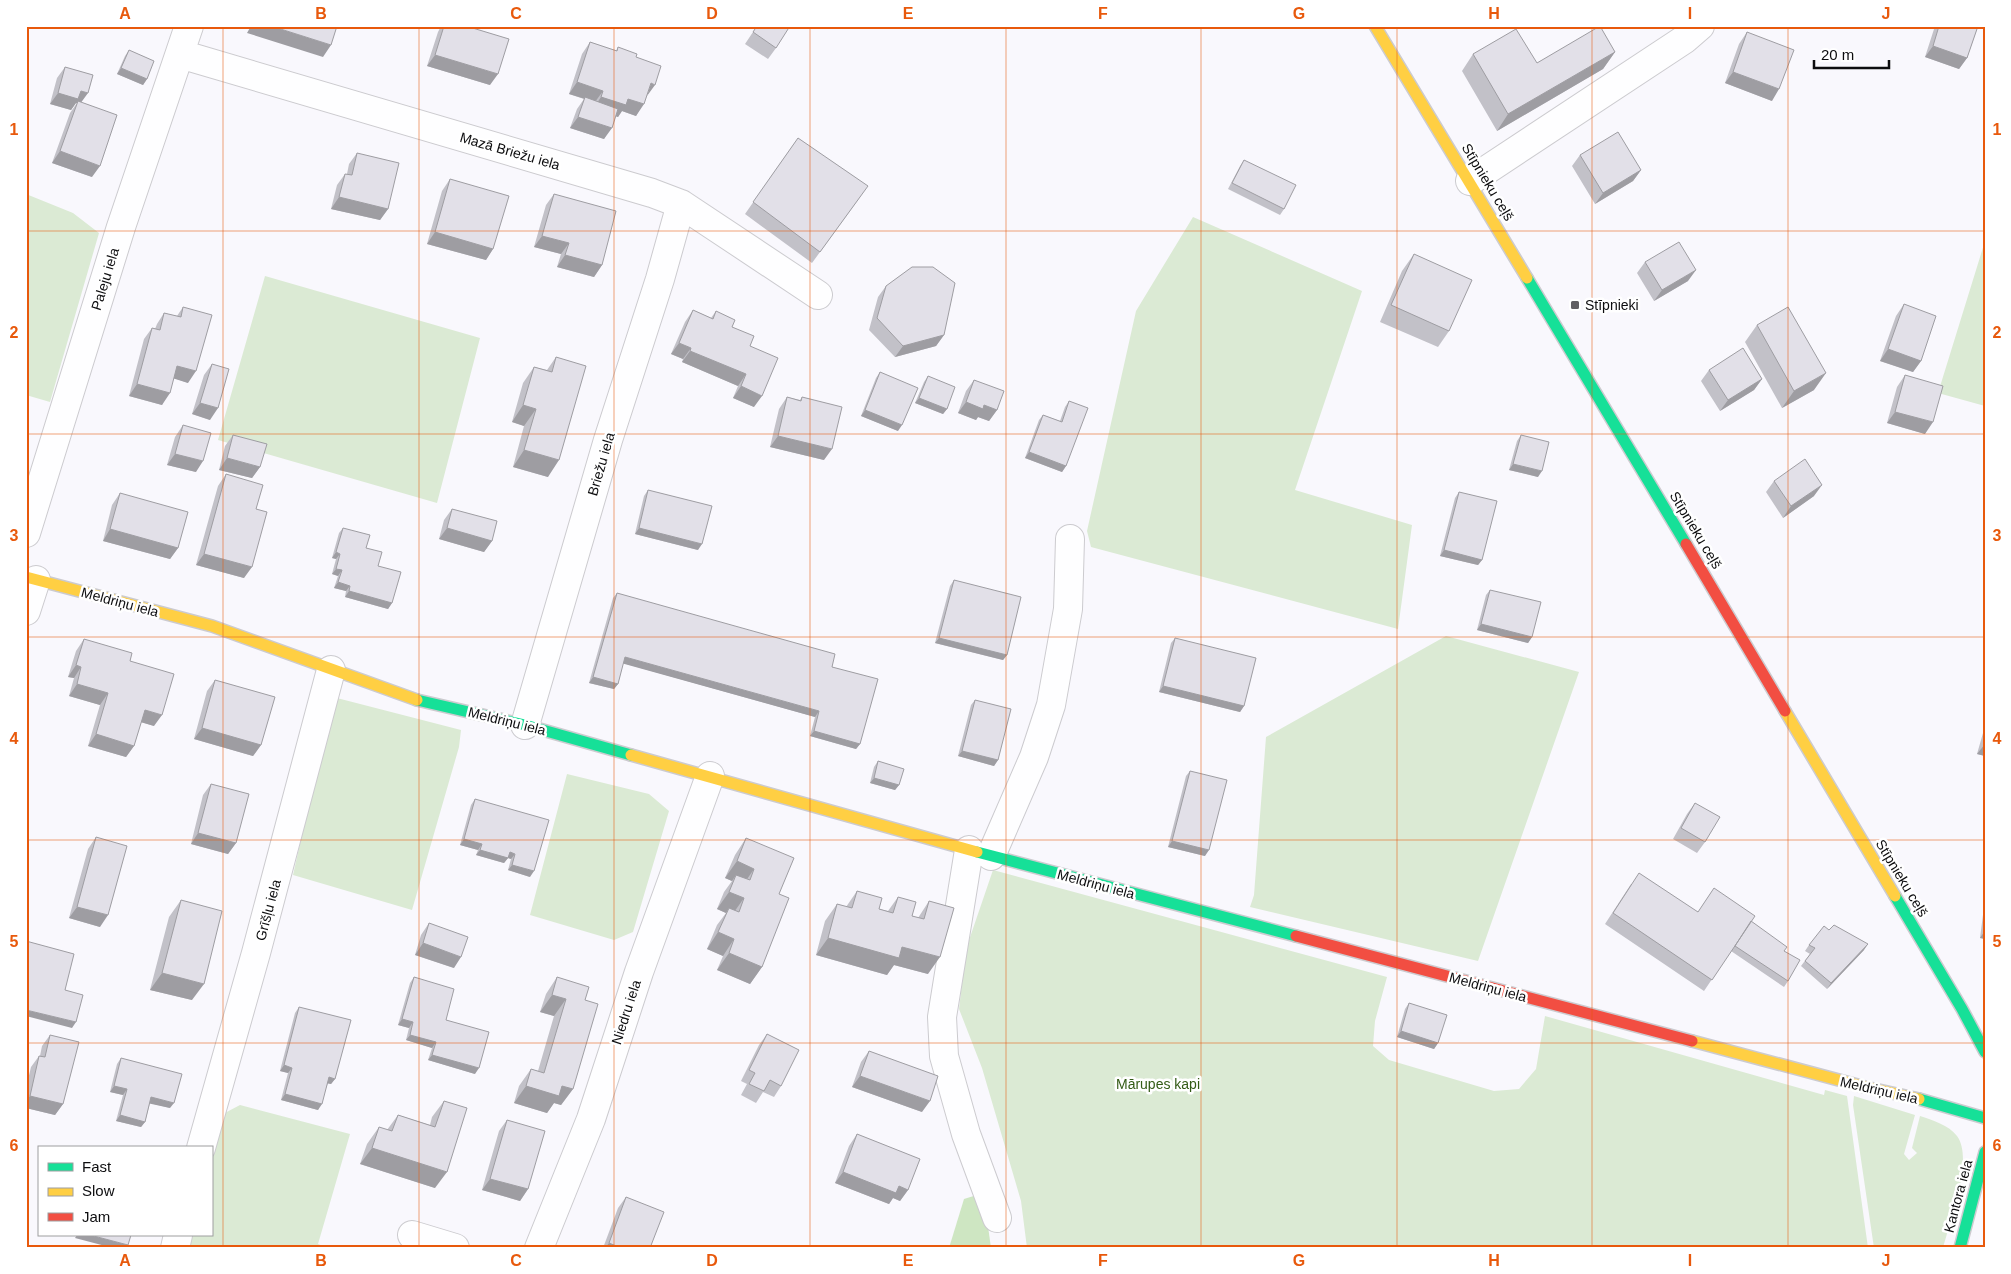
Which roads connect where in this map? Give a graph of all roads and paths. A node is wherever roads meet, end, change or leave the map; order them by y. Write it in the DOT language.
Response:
graph roads {
  1 [pos="189,26"];
  2 [pos="1375,26"];
  3 [pos="1700,26"];
  4 [pos="180,54"];
  5 [pos="1470,181"];
  6 [pos="681,204"];
  7 [pos="818,295"];
  8 [pos="26,533"];
  9 [pos="1070,539"];
  10 [pos="31,578"];
  11 [pos="26,611"];
  12 [pos="331,670"];
  13 [pos="526,725"];
  14 [pos="710,776"];
  15 [pos="980,853"];
  16 [pos="1985,1052"];
  17 [pos="1985,1118"];
  18 [pos="202,1146"];
  19 [pos="1985,1152"];
  20 [pos="997,1218"];
  21 [pos="412,1236"];
  22 [pos="455,1248"];
  23 [pos="539,1248"];
  24 [pos="1960,1248"];
  1 -- 4 [label="street, Paleju iela"];
  2 -- 5 [label="street, Stīpnieku ceļš"];
  3 -- 5 [label="street"];
  4 -- 6 [label="street, Mazā Briežu iela"];
  4 -- 8 [label="street, Paleju iela"];
  5 -- 16 [label="street, Stīpnieku ceļš"];
  6 -- 7 [label="street, Mazā Briežu iela"];
  6 -- 13 [label="street, Briežu iela"];
  9 -- 15 [label="street"];
  10 -- 11 [label="street"];
  10 -- 12 [label="street, Meldriņu iela"];
  12 -- 13 [label="street, Meldriņu iela"];
  12 -- 18 [label="street, Grīšļu iela"];
  13 -- 14 [label="street, Meldriņu iela"];
  14 -- 15 [label="street, Meldriņu iela"];
  14 -- 23 [label="street, Niedru iela"];
  15 -- 17 [label="street, Meldriņu iela"];
  15 -- 20 [label="street"];
  19 -- 24 [label="street, Kantora iela"];
  21 -- 22 [label="street"];
}
